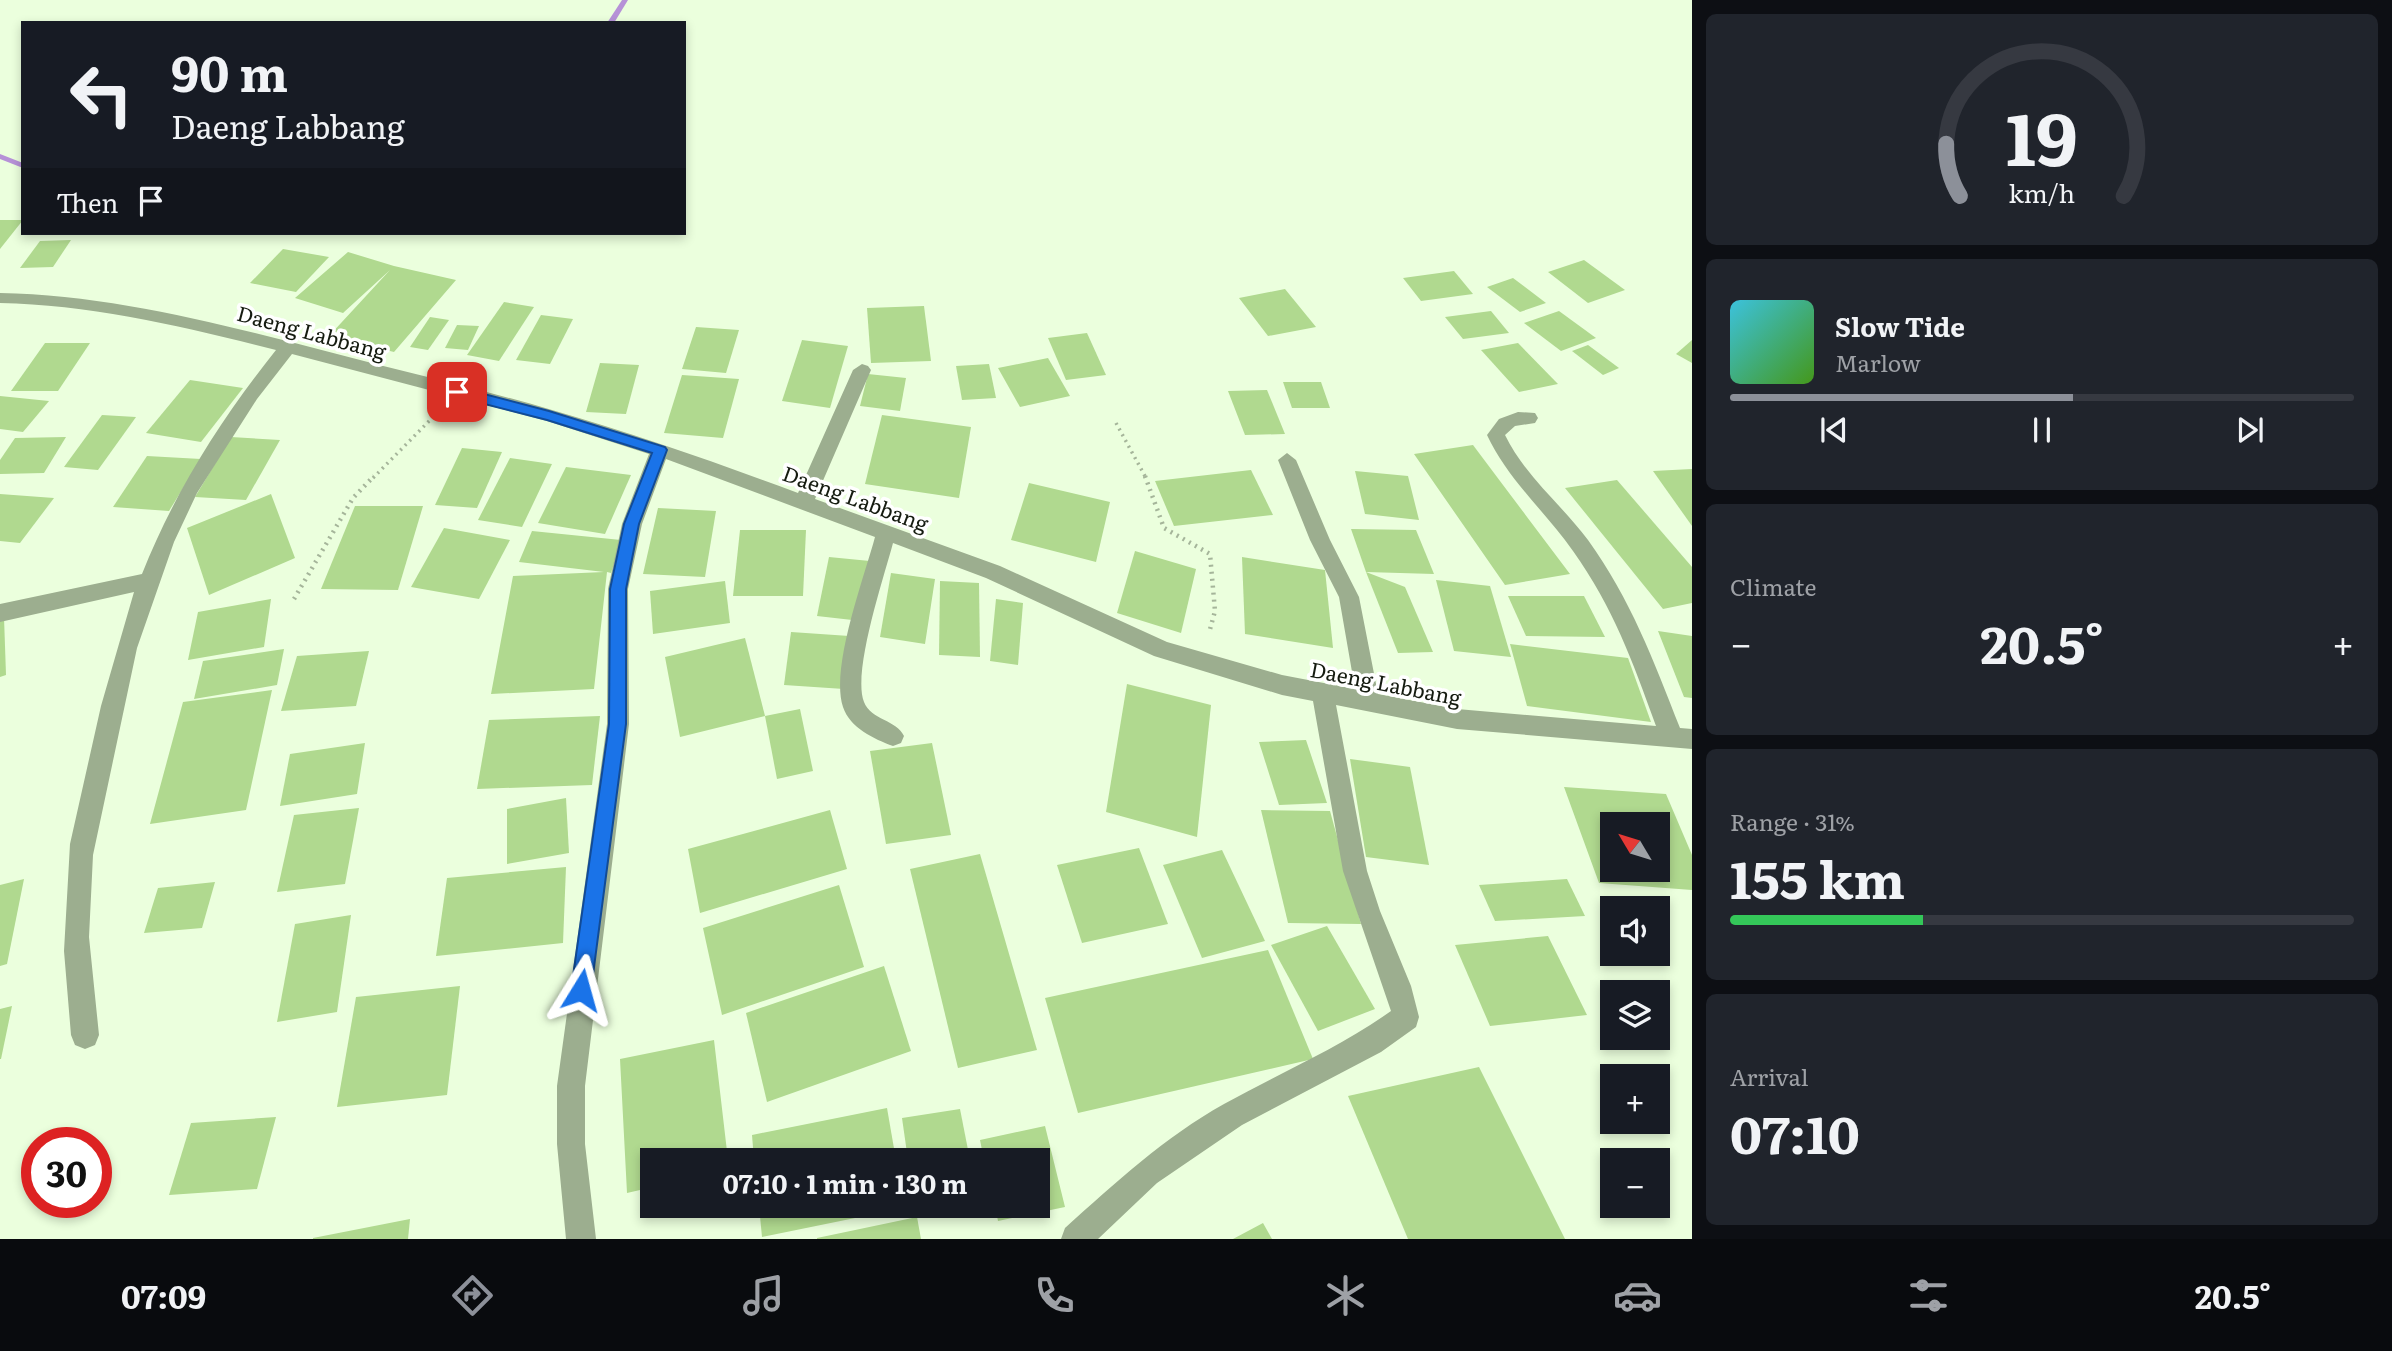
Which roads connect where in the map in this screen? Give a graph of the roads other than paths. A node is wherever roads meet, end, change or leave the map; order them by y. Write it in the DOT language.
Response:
graph roads {
  1 [pos="0,298"];
  2 [pos="289,346"];
  3 [pos="862,370"];
  4 [pos="1529,418"];
  5 [pos="660,450"];
  6 [pos="1287,460"];
  7 [pos="804,502"];
  8 [pos="886,532"];
  9 [pos="146,581"];
  10 [pos="0,613"];
  11 [pos="1323,694"];
  12 [pos="1369,703"];
  13 [pos="893,736"];
  14 [pos="1682,738"];
  15 [pos="85,1035"];
  16 [pos="581,1239"];
  17 [pos="1076,1239"];
  1 -- 2 [label="street, Daeng Labbang"];
  2 -- 5 [label="street, Daeng Labbang"];
  2 -- 9 [label="street"];
  3 -- 7 [label="street"];
  4 -- 14 [label="street"];
  5 -- 7 [label="street, Daeng Labbang"];
  5 -- 16 [label="street"];
  6 -- 12 [label="street"];
  7 -- 8 [label="street, Daeng Labbang"];
  8 -- 11 [label="street, Daeng Labbang"];
  8 -- 13 [label="street"];
  9 -- 10 [label="street"];
  9 -- 15 [label="street"];
  11 -- 12 [label="street, Daeng Labbang"];
  11 -- 17 [label="street"];
  12 -- 14 [label="street, Daeng Labbang"];
}
